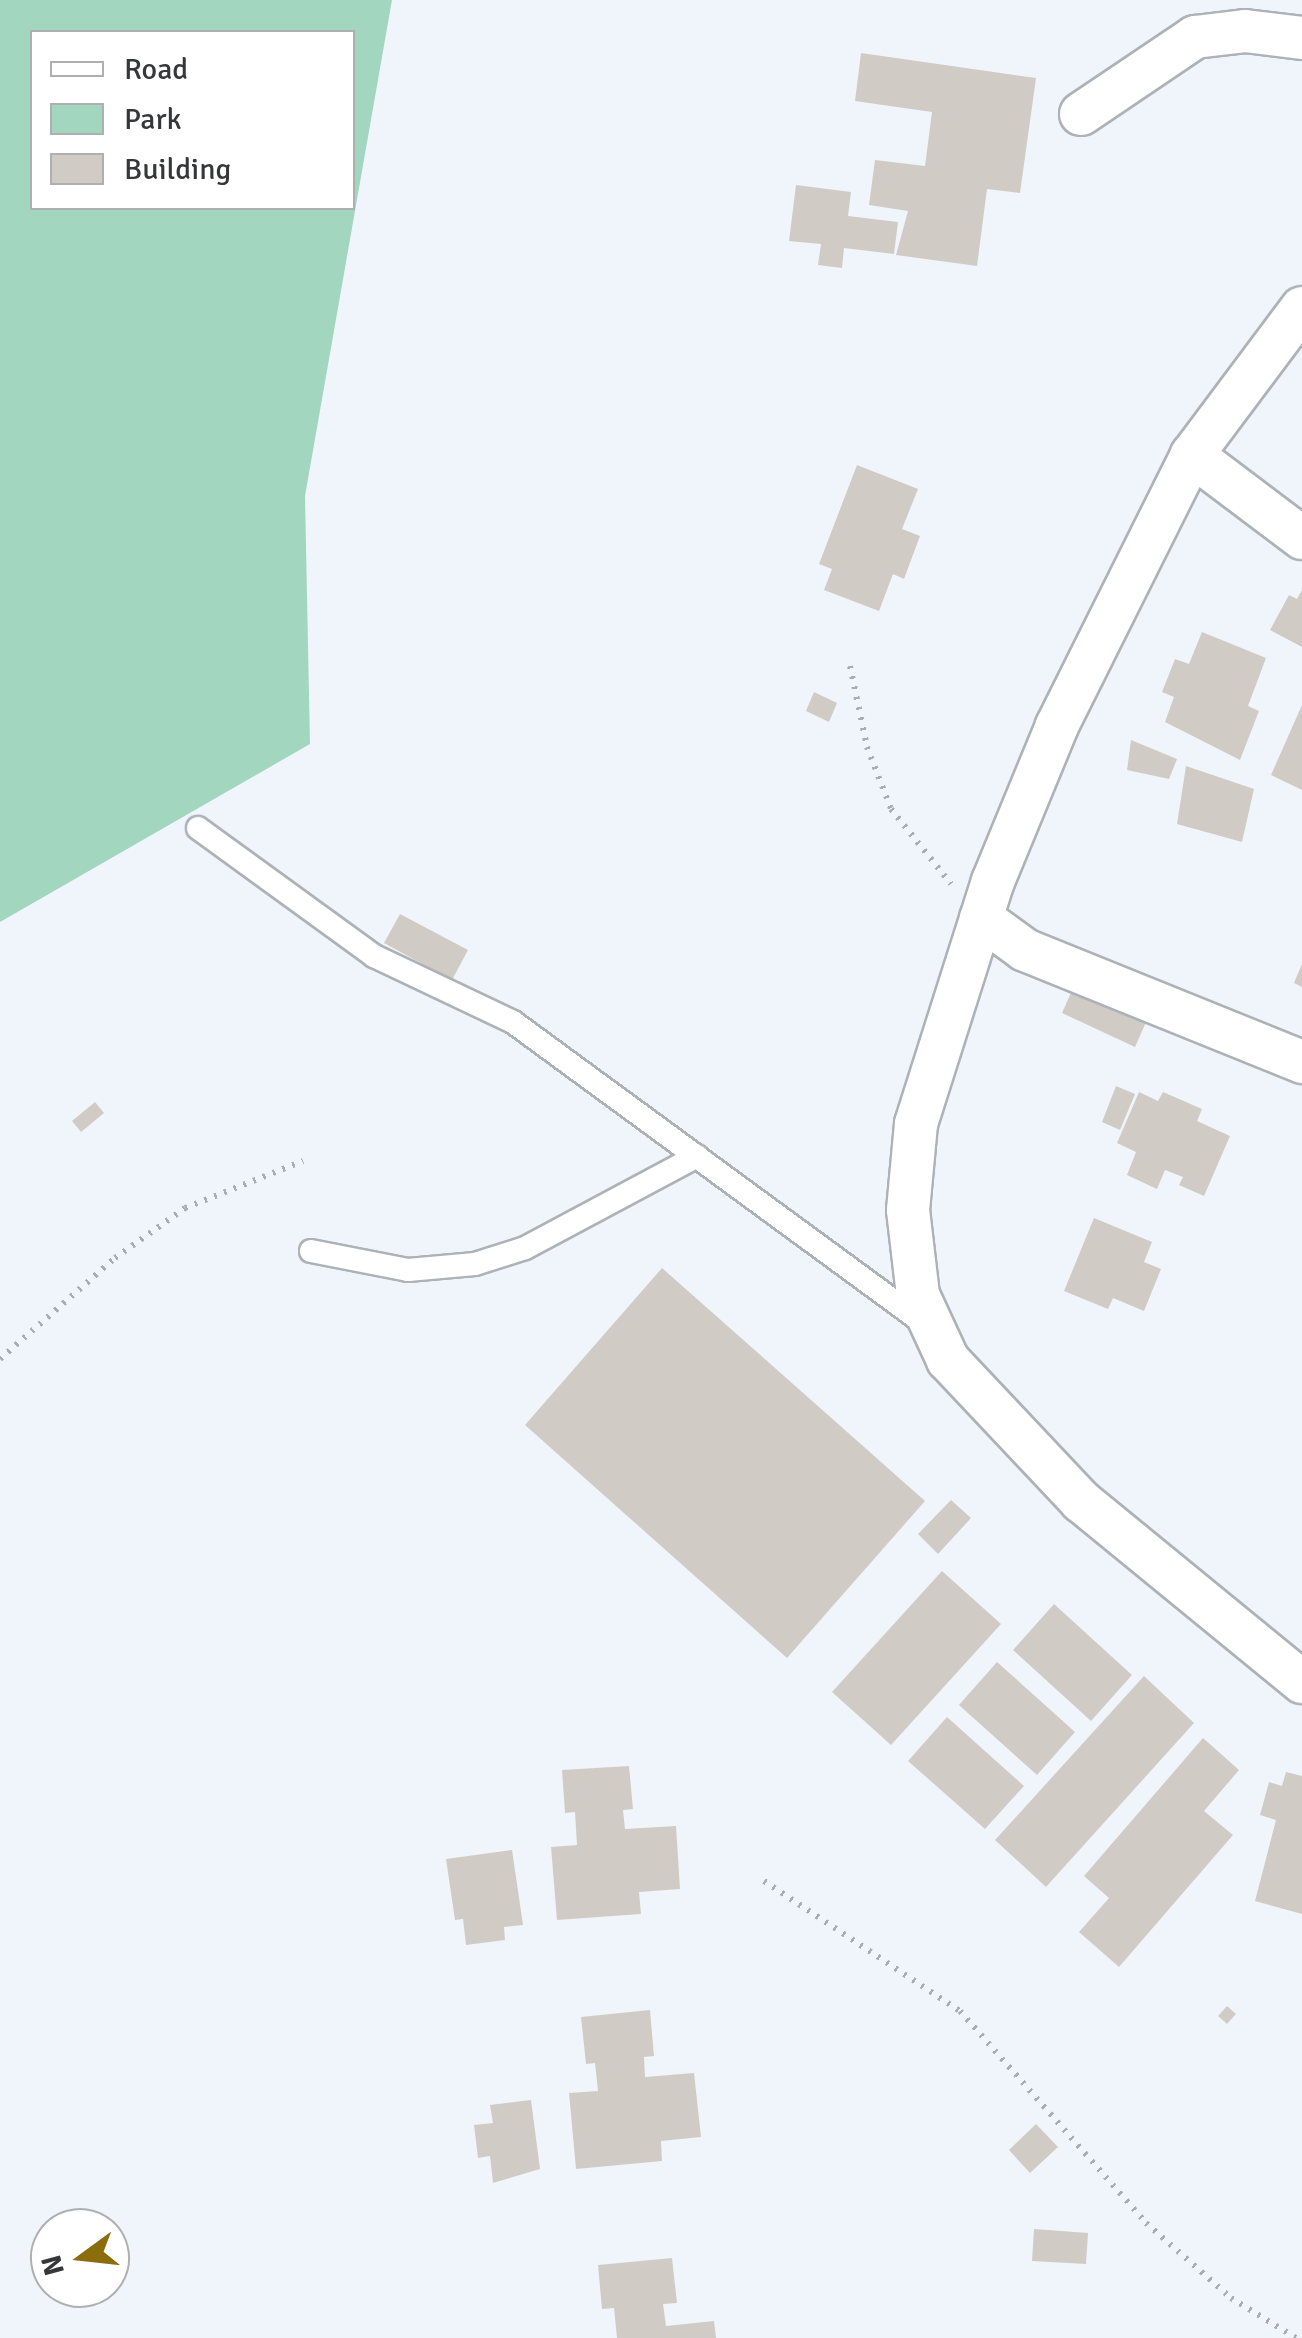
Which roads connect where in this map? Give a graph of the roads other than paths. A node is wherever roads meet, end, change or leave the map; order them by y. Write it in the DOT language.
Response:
graph roads {
  1 [pos="1302,38"];
  2 [pos="1080,114"];
  3 [pos="1302,308"];
  4 [pos="1192,455"];
  5 [pos="1302,538"];
  6 [pos="198,828"];
  7 [pos="981,918"];
  8 [pos="1302,1062"];
  9 [pos="696,1156"];
  10 [pos="311,1251"];
  11 [pos="928,1326"];
  12 [pos="1302,1682"];
  1 -- 2 [label="street"];
  3 -- 4 [label="street"];
  4 -- 5 [label="street"];
  4 -- 7 [label="street"];
  6 -- 9 [label="lane"];
  7 -- 8 [label="street"];
  7 -- 11 [label="street"];
  9 -- 10 [label="lane"];
  9 -- 11 [label="lane"];
  11 -- 12 [label="street"];
}
